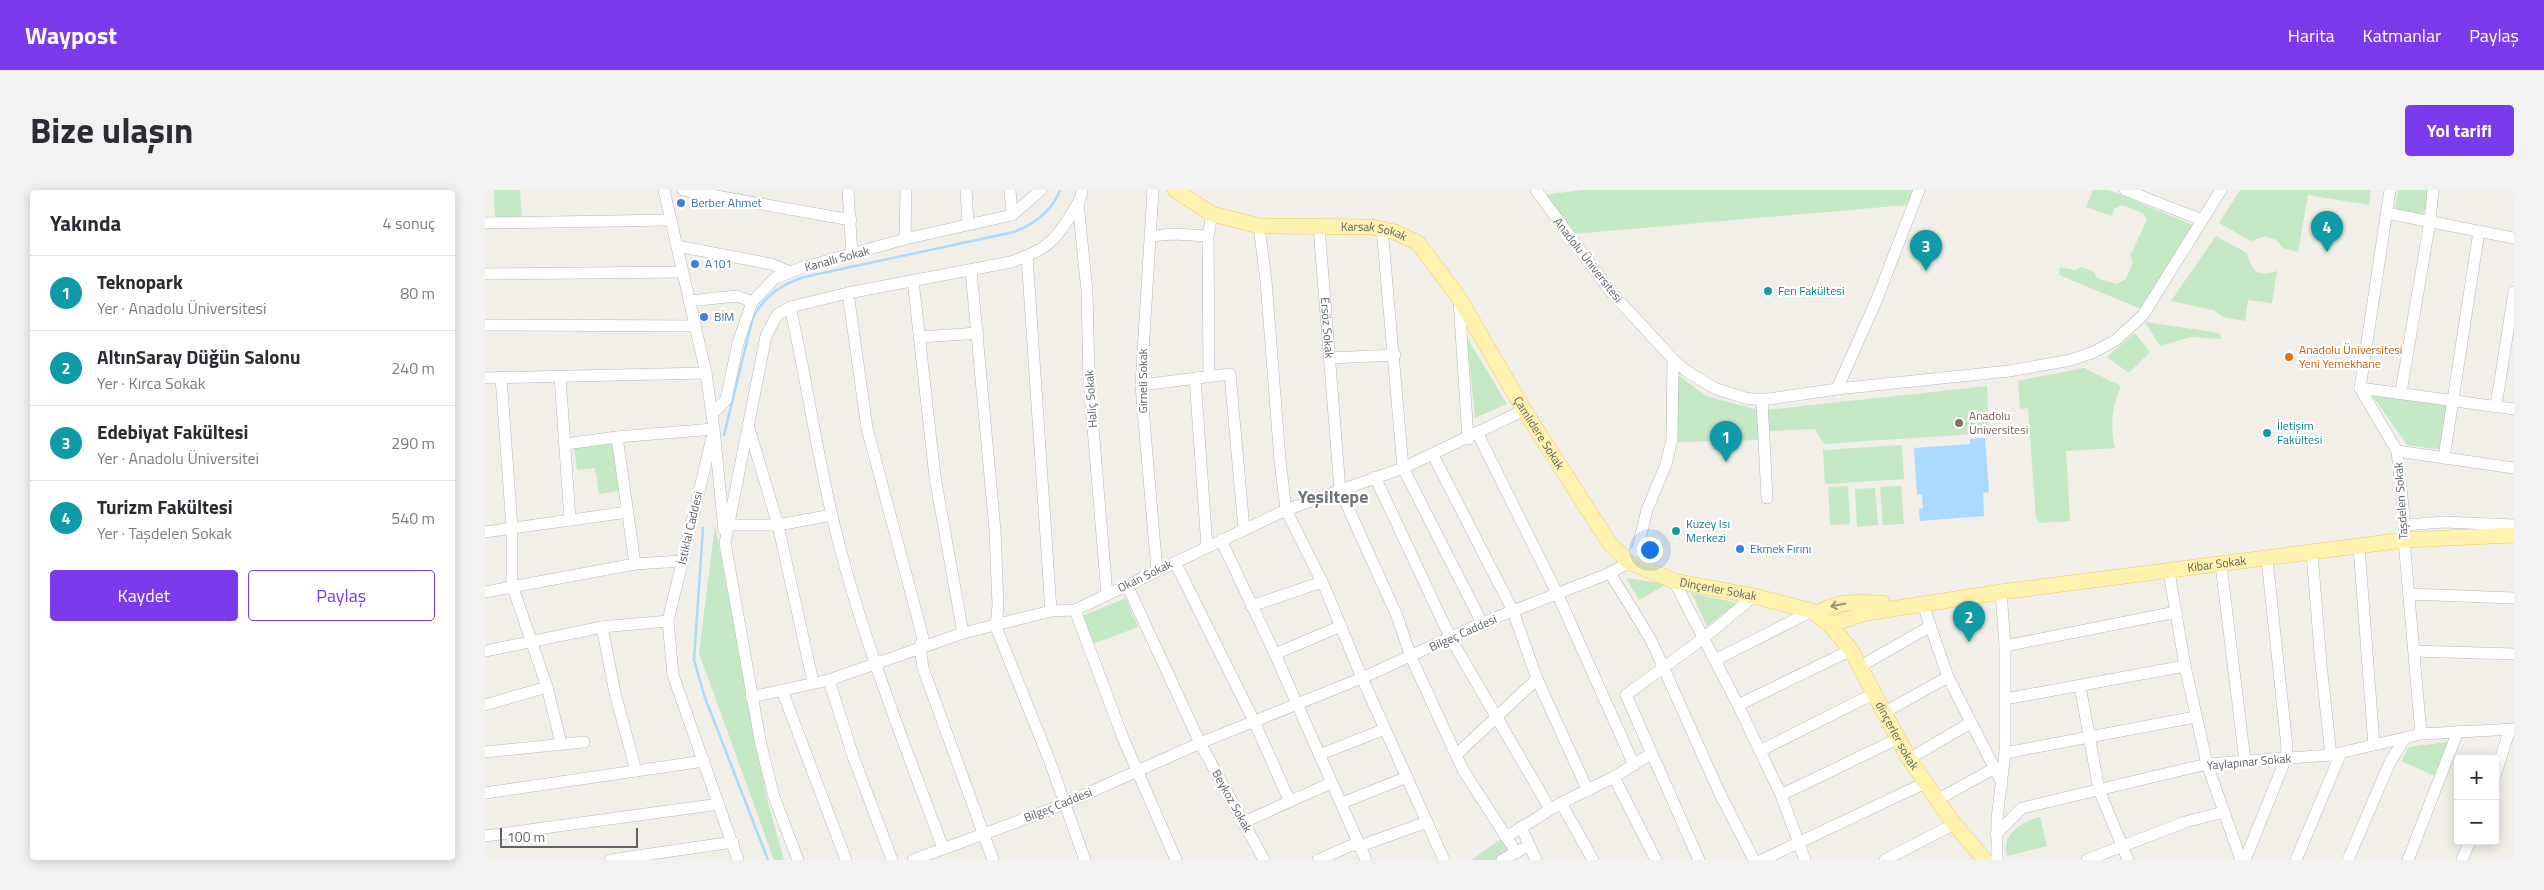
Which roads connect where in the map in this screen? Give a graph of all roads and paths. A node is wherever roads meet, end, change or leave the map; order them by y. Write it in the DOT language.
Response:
graph roads {
  1 [pos="664,190"];
  2 [pos="683,190"];
  3 [pos="848,190"];
  4 [pos="906,190"];
  5 [pos="966,190"];
  6 [pos="1010,190"];
  7 [pos="1041,190"];
  8 [pos="1082,190"];
  9 [pos="1153,190"];
  10 [pos="1175,190"];
  11 [pos="1537,190"];
  12 [pos="1919,190"];
  13 [pos="2125,190"];
  14 [pos="2221,190"];
  15 [pos="2390,190"];
  16 [pos="2433,190"];
  17 [pos="1078,203"];
  18 [pos="2386,213"];
  19 [pos="1012,214"];
  20 [pos="1212,214"];
  21 [pos="671,220"];
  22 [pos="851,220"];
  23 [pos="2202,220"];
  24 [pos="2430,221"];
  25 [pos="485,223"];
  26 [pos="968,224"];
  27 [pos="1259,226"];
  28 [pos="1319,227"];
  29 [pos="1382,228"];
  30 [pos="2479,231"];
  31 [pos="1149,236"];
  32 [pos="1209,236"];
  33 [pos="2514,238"];
  34 [pos="905,239"];
  35 [pos="677,246"];
  36 [pos="852,256"];
  37 [pos="1027,256"];
  38 [pos="971,270"];
  39 [pos="682,272"];
  40 [pos="790,272"];
  41 [pos="485,274"];
  42 [pos="913,280"];
  43 [pos="2514,292"];
  44 [pos="848,293"];
  45 [pos="1459,298"];
  46 [pos="689,301"];
  47 [pos="752,302"];
  48 [pos="790,307"];
  49 [pos="485,325"];
  50 [pos="695,326"];
  51 [pos="978,333"];
  52 [pos="920,337"];
  53 [pos="1395,356"];
  54 [pos="1330,358"];
  55 [pos="1673,359"];
  56 [pos="706,373"];
  57 [pos="560,376"];
  58 [pos="501,377"];
  59 [pos="1209,377"];
  60 [pos="485,378"];
  61 [pos="1195,378"];
  62 [pos="1141,385"];
  63 [pos="2360,388"];
  64 [pos="1837,389"];
  65 [pos="2401,392"];
  66 [pos="1762,400"];
  67 [pos="2452,400"];
  68 [pos="2496,406"];
  69 [pos="2514,409"];
  70 [pos="1525,410"];
  71 [pos="713,413"];
  72 [pos="747,424"];
  73 [pos="714,429"];
  74 [pos="1473,436"];
  75 [pos="617,437"];
  76 [pos="565,444"];
  77 [pos="2397,451"];
  78 [pos="1433,454"];
  79 [pos="2444,458"];
  80 [pos="1403,468"];
  81 [pos="2514,468"];
  82 [pos="1375,477"];
  83 [pos="1340,490"];
  84 [pos="1767,498"];
  85 [pos="1286,510"];
  86 [pos="628,512"];
  87 [pos="832,515"];
  88 [pos="570,520"];
  89 [pos="2405,524"];
  90 [pos="778,525"];
  91 [pos="2514,525"];
  92 [pos="728,526"];
  93 [pos="512,528"];
  94 [pos="1244,529"];
  95 [pos="485,532"];
  96 [pos="2514,535"];
  97 [pos="1221,540"];
  98 [pos="2404,540"];
  99 [pos="725,543"];
  100 [pos="1207,547"];
  101 [pos="2359,547"];
  102 [pos="2312,553"];
  103 [pos="2267,559"];
  104 [pos="682,561"];
  105 [pos="1175,562"];
  106 [pos="1629,562"];
  107 [pos="635,564"];
  108 [pos="2221,565"];
  109 [pos="1157,571"];
  110 [pos="2169,572"];
  111 [pos="1609,573"];
  112 [pos="1674,581"];
  113 [pos="1322,582"];
  114 [pos="512,585"];
  115 [pos="1127,585"];
  116 [pos="485,592"];
  117 [pos="2001,592"];
  118 [pos="1557,593"];
  119 [pos="2409,594"];
  120 [pos="1107,595"];
  121 [pos="1753,596"];
  122 [pos="2514,598"];
  123 [pos="1922,602"];
  124 [pos="1251,606"];
  125 [pos="1075,610"];
  126 [pos="1513,611"];
  127 [pos="1051,612"];
  128 [pos="2176,612"];
  129 [pos="1814,613"];
  130 [pos="668,621"];
  131 [pos="1482,623"];
  132 [pos="1830,625"];
  133 [pos="996,626"];
  134 [pos="1341,626"];
  135 [pos="602,627"];
  136 [pos="1929,627"];
  137 [pos="963,633"];
  138 [pos="1705,637"];
  139 [pos="1451,639"];
  140 [pos="529,640"];
  141 [pos="2005,646"];
  142 [pos="920,647"];
  143 [pos="1851,650"];
  144 [pos="485,651"];
  145 [pos="2414,651"];
  146 [pos="1275,654"];
  147 [pos="2514,654"];
  148 [pos="1411,657"];
  149 [pos="1715,660"];
  150 [pos="876,662"];
  151 [pos="2185,666"];
  152 [pos="1859,667"];
  153 [pos="1664,668"];
  154 [pos="1948,677"];
  155 [pos="1362,678"];
  156 [pos="1537,679"];
  157 [pos="829,680"];
  158 [pos="813,682"];
  159 [pos="2080,686"];
  160 [pos="547,687"];
  161 [pos="782,690"];
  162 [pos="1873,694"];
  163 [pos="751,697"];
  164 [pos="2005,699"];
  165 [pos="1297,703"];
  166 [pos="485,704"];
  167 [pos="1738,705"];
  168 [pos="1883,713"];
  169 [pos="1495,716"];
  170 [pos="2195,717"];
  171 [pos="1254,721"];
  172 [pos="1971,723"];
  173 [pos="1385,729"];
  174 [pos="2512,729"];
  175 [pos="2458,731"];
  176 [pos="2421,734"];
  177 [pos="2088,737"];
  178 [pos="2405,738"];
  179 [pos="1897,739"];
  180 [pos="585,742"];
  181 [pos="561,743"];
  182 [pos="1200,743"];
  183 [pos="2374,745"];
  184 [pos="1760,751"];
  185 [pos="485,752"];
  186 [pos="1652,753"];
  187 [pos="2005,753"];
  188 [pos="2336,754"];
  189 [pos="1319,755"];
  190 [pos="1456,755"];
  191 [pos="2286,758"];
  192 [pos="1909,759"];
  193 [pos="704,761"];
  194 [pos="2245,761"];
  195 [pos="2207,764"];
  196 [pos="1634,765"];
  197 [pos="2499,765"];
  198 [pos="1993,769"];
  199 [pos="636,771"];
  200 [pos="1136,771"];
  201 [pos="1407,777"];
  202 [pos="1614,778"];
  203 [pos="1331,783"];
  204 [pos="1925,783"];
  205 [pos="2002,783"];
  206 [pos="2099,790"];
  207 [pos="1589,791"];
  208 [pos="485,793"];
  209 [pos="1781,795"];
  210 [pos="1289,800"];
  211 [pos="1937,800"];
  212 [pos="1342,803"];
  213 [pos="1561,803"];
  214 [pos="719,804"];
  215 [pos="1065,804"];
  216 [pos="1549,809"];
  217 [pos="2224,812"];
  218 [pos="1244,822"];
  219 [pos="1427,822"];
  220 [pos="1954,824"];
  221 [pos="1521,827"];
  222 [pos="981,833"];
  223 [pos="1997,834"];
  224 [pos="485,836"];
  225 [pos="1506,837"];
  226 [pos="733,842"];
  227 [pos="1797,843"];
  228 [pos="2468,845"];
  229 [pos="1360,846"];
  230 [pos="1529,846"];
  231 [pos="2122,847"];
  232 [pos="943,848"];
  233 [pos="1516,852"];
  234 [pos="610,860"];
  235 [pos="738,860"];
  236 [pos="798,860"];
  237 [pos="846,860"];
  238 [pos="892,860"];
  239 [pos="913,860"];
  240 [pos="993,860"];
  241 [pos="1085,860"];
  242 [pos="1176,860"];
  243 [pos="1264,860"];
  244 [pos="1318,860"];
  245 [pos="1366,860"];
  246 [pos="1444,860"];
  247 [pos="1502,860"];
  248 [pos="1536,860"];
  249 [pos="1593,860"];
  250 [pos="1656,860"];
  251 [pos="1699,860"];
  252 [pos="1754,860"];
  253 [pos="1762,860"];
  254 [pos="1805,860"];
  255 [pos="1885,860"];
  256 [pos="1985,860"];
  257 [pos="1997,860"];
  258 [pos="2087,860"];
  259 [pos="2128,860"];
  260 [pos="2241,860"];
  261 [pos="2245,860"];
  262 [pos="2296,860"];
  263 [pos="2349,860"];
  264 [pos="2408,860"];
  265 [pos="2462,860"];
  1 -- 21 [label="street, İstiklal Caddesi"];
  2 -- 22 [label="street"];
  3 -- 22 [label="street"];
  4 -- 34 [label="street"];
  5 -- 26 [label="street"];
  6 -- 19 [label="street"];
  7 -- 19 [label="street, Kanallı Sokak"];
  8 -- 17 [label="street"];
  9 -- 31 [label="street, Girneli Sokak"];
  10 -- 20 [label="main road"];
  11 -- 55 [label="street, Anadolu Üniversitesi"];
  12 -- 64 [label="street"];
  13 -- 23 [label="street"];
  14 -- 23 [label="street, Anadolu Üniversitesi"];
  15 -- 18 [label="street"];
  16 -- 24 [label="street"];
  17 -- 37 [label="street"];
  17 -- 120 [label="street, Haliç Sokak"];
  18 -- 24 [label="street"];
  18 -- 63 [label="street"];
  19 -- 26 [label="street, Kanallı Sokak"];
  20 -- 27 [label="main road"];
  20 -- 32 [label="street"];
  21 -- 25 [label="street"];
  21 -- 35 [label="street, İstiklal Caddesi"];
  22 -- 36 [label="street"];
  23 -- 64 [label="street, Anadolu Üniversitesi"];
  24 -- 30 [label="street"];
  24 -- 65 [label="street"];
  26 -- 34 [label="street, Kanallı Sokak"];
  27 -- 28 [label="main road"];
  27 -- 85 [label="street"];
  28 -- 29 [label="main road, Karsak Sokak"];
  28 -- 54 [label="street, Ersöz Sokak"];
  29 -- 45 [label="main road, Karsak Sokak"];
  29 -- 53 [label="street"];
  30 -- 33 [label="street"];
  30 -- 67 [label="street"];
  31 -- 32 [label="street"];
  31 -- 62 [label="street, Girneli Sokak"];
  32 -- 59 [label="street"];
  34 -- 36 [label="street, Kanallı Sokak"];
  35 -- 39 [label="street, İstiklal Caddesi"];
  35 -- 40 [label="street"];
  36 -- 40 [label="street, Kanallı Sokak"];
  37 -- 38 [label="street"];
  37 -- 127 [label="street"];
  38 -- 42 [label="street"];
  38 -- 51 [label="street"];
  39 -- 41 [label="street"];
  39 -- 46 [label="street, İstiklal Caddesi"];
  40 -- 47 [label="street, Kanallı Sokak"];
  42 -- 44 [label="street"];
  42 -- 52 [label="street"];
  43 -- 68 [label="street"];
  44 -- 48 [label="street"];
  44 -- 142 [label="street"];
  45 -- 70 [label="main road, Çamlıdere Sokak"];
  45 -- 74 [label="street"];
  46 -- 47 [label="street"];
  46 -- 50 [label="street, İstiklal Caddesi"];
  47 -- 71 [label="street, Kanallı Sokak"];
  48 -- 72 [label="street"];
  48 -- 87 [label="street"];
  49 -- 50 [label="street"];
  50 -- 56 [label="street, İstiklal Caddesi"];
  51 -- 52 [label="street"];
  51 -- 133 [label="street"];
  52 -- 137 [label="street"];
  53 -- 54 [label="street"];
  53 -- 80 [label="street"];
  54 -- 83 [label="street, Ersöz Sokak"];
  55 -- 66 [label="street, Anadolu Üniversitesi"];
  55 -- 106 [label="street"];
  56 -- 57 [label="street"];
  56 -- 71 [label="street, İstiklal Caddesi"];
  57 -- 58 [label="street"];
  57 -- 76 [label="street"];
  58 -- 60 [label="street"];
  58 -- 93 [label="street"];
  59 -- 61 [label="street"];
  59 -- 94 [label="street"];
  61 -- 62 [label="street"];
  61 -- 100 [label="street"];
  62 -- 109 [label="street, Girneli Sokak"];
  63 -- 65 [label="street"];
  63 -- 77 [label="street, Taşdelen Sokak"];
  64 -- 66 [label="street, Anadolu Üniversitesi"];
  65 -- 67 [label="street"];
  66 -- 84 [label="street"];
  67 -- 68 [label="street"];
  67 -- 79 [label="street"];
  68 -- 69 [label="street"];
  70 -- 74 [label="street, Okan Sokak"];
  70 -- 106 [label="main road, Çamlıdere Sokak"];
  71 -- 73 [label="street, İstiklal Caddesi"];
  72 -- 90 [label="street"];
  72 -- 92 [label="street"];
  73 -- 75 [label="street"];
  73 -- 99 [label="street"];
  73 -- 104 [label="street, İstiklal Caddesi"];
  74 -- 78 [label="street, Okan Sokak"];
  74 -- 118 [label="street"];
  75 -- 76 [label="street"];
  75 -- 86 [label="street"];
  76 -- 88 [label="street"];
  77 -- 79 [label="street"];
  77 -- 89 [label="street, Taşdelen Sokak"];
  78 -- 80 [label="street, Okan Sokak"];
  78 -- 126 [label="street"];
  79 -- 81 [label="street"];
  80 -- 82 [label="street, Okan Sokak"];
  80 -- 131 [label="street"];
  82 -- 83 [label="street, Okan Sokak"];
  82 -- 139 [label="street"];
  83 -- 85 [label="street, Okan Sokak"];
  83 -- 148 [label="street"];
  85 -- 94 [label="street, Okan Sokak"];
  85 -- 113 [label="street"];
  86 -- 88 [label="street"];
  86 -- 107 [label="street"];
  87 -- 90 [label="street"];
  87 -- 150 [label="street"];
  88 -- 93 [label="street"];
  89 -- 91 [label="street"];
  89 -- 98 [label="street, Taşdelen Sokak"];
  90 -- 92 [label="street"];
  90 -- 158 [label="street"];
  92 -- 99 [label="street"];
  93 -- 95 [label="street"];
  93 -- 114 [label="street"];
  94 -- 97 [label="street, Okan Sokak"];
  96 -- 98 [label="main road, Kibar Sokak"];
  97 -- 100 [label="street, Okan Sokak"];
  97 -- 124 [label="street"];
  98 -- 101 [label="main road, Kibar Sokak"];
  98 -- 119 [label="street, Taşdelen Sokak"];
  99 -- 163 [label="street"];
  100 -- 105 [label="street, Okan Sokak"];
  101 -- 102 [label="main road, Kibar Sokak"];
  101 -- 183 [label="street"];
  102 -- 103 [label="main road, Kibar Sokak"];
  102 -- 188 [label="street"];
  103 -- 108 [label="main road, Kibar Sokak"];
  103 -- 191 [label="street"];
  104 -- 107 [label="street"];
  104 -- 130 [label="street, İstiklal Caddesi"];
  105 -- 109 [label="street, Okan Sokak"];
  105 -- 171 [label="street"];
  106 -- 111 [label="street, Bilgeç Caddesi"];
  106 -- 112 [label="main road, Dinçerler Sokak"];
  107 -- 114 [label="street"];
  108 -- 110 [label="main road, Kibar Sokak"];
  108 -- 194 [label="street"];
  109 -- 115 [label="street, Okan Sokak"];
  110 -- 117 [label="main road, Kibar Sokak"];
  110 -- 128 [label="street"];
  111 -- 118 [label="street, Bilgeç Caddesi"];
  111 -- 153 [label="street"];
  112 -- 121 [label="main road, Dinçerler Sokak"];
  112 -- 138 [label="street"];
  113 -- 124 [label="street"];
  113 -- 134 [label="street"];
  114 -- 116 [label="street"];
  114 -- 140 [label="street"];
  115 -- 120 [label="street, Okan Sokak"];
  115 -- 182 [label="street, Beykoz Sokak"];
  117 -- 123 [label="main road, Kibar Sokak"];
  117 -- 141 [label="street"];
  118 -- 126 [label="street, Bilgeç Caddesi"];
  118 -- 196 [label="street"];
  119 -- 122 [label="street"];
  119 -- 145 [label="street, Taşdelen Sokak"];
  120 -- 125 [label="street, Okan Sokak"];
  121 -- 129 [label="main road, Dinçerler Sokak"];
  121 -- 138 [label="street"];
  123 -- 129 [label="main road, one-way"];
  123 -- 132 [label="main road"];
  123 -- 136 [label="street"];
  124 -- 146 [label="street"];
  125 -- 127 [label="street, Okan Sokak"];
  125 -- 200 [label="street"];
  126 -- 131 [label="street, Bilgeç Caddesi"];
  126 -- 156 [label="street"];
  127 -- 133 [label="street, Okan Sokak"];
  128 -- 141 [label="street"];
  128 -- 151 [label="street"];
  129 -- 132 [label="main road, dinçerler sokak"];
  129 -- 149 [label="street"];
  130 -- 135 [label="street"];
  130 -- 193 [label="street, İstiklal Caddesi"];
  131 -- 139 [label="street, Bilgeç Caddesi"];
  132 -- 143 [label="main road, dinçerler sokak"];
  133 -- 137 [label="street, Okan Sokak"];
  133 -- 215 [label="street"];
  134 -- 146 [label="street"];
  134 -- 155 [label="street"];
  135 -- 140 [label="street"];
  135 -- 199 [label="street"];
  136 -- 152 [label="street"];
  136 -- 154 [label="street"];
  137 -- 142 [label="street, Okan Sokak"];
  138 -- 149 [label="street"];
  138 -- 153 [label="street"];
  139 -- 148 [label="street, Bilgeç Caddesi"];
  139 -- 169 [label="street"];
  140 -- 144 [label="street"];
  140 -- 160 [label="street"];
  141 -- 164 [label="street"];
  142 -- 150 [label="street, Okan Sokak"];
  142 -- 222 [label="street"];
  143 -- 152 [label="main road, dinçerler sokak"];
  143 -- 167 [label="street"];
  145 -- 147 [label="street"];
  145 -- 176 [label="street, Taşdelen Sokak"];
  146 -- 165 [label="street"];
  148 -- 155 [label="street, Bilgeç Caddesi"];
  148 -- 190 [label="street"];
  149 -- 167 [label="street"];
  150 -- 157 [label="street, Okan Sokak"];
  150 -- 232 [label="street"];
  151 -- 159 [label="street"];
  151 -- 170 [label="street"];
  152 -- 162 [label="main road, dinçerler sokak"];
  153 -- 186 [label="street"];
  153 -- 252 [label="street"];
  154 -- 168 [label="street"];
  154 -- 172 [label="street"];
  155 -- 165 [label="street, Bilgeç Caddesi"];
  155 -- 173 [label="street"];
  156 -- 169 [label="street"];
  156 -- 207 [label="street"];
  157 -- 158 [label="street, Okan Sokak"];
  157 -- 238 [label="street"];
  158 -- 161 [label="street, Okan Sokak"];
  159 -- 164 [label="street"];
  159 -- 177 [label="street"];
  160 -- 166 [label="street"];
  160 -- 181 [label="street"];
  161 -- 163 [label="street, Okan Sokak"];
  161 -- 237 [label="street"];
  162 -- 168 [label="main road, dinçerler sokak"];
  162 -- 184 [label="street"];
  163 -- 236 [label="street"];
  164 -- 187 [label="street"];
  165 -- 171 [label="street, Bilgeç Caddesi"];
  165 -- 189 [label="street"];
  167 -- 184 [label="street"];
  168 -- 179 [label="main road, dinçerler sokak"];
  169 -- 190 [label="street"];
  169 -- 216 [label="street"];
  170 -- 177 [label="street"];
  170 -- 195 [label="street"];
  171 -- 182 [label="street, Bilgeç Caddesi"];
  171 -- 210 [label="street"];
  172 -- 192 [label="street"];
  172 -- 198 [label="street"];
  173 -- 189 [label="street"];
  173 -- 201 [label="street"];
  174 -- 175 [label="street, Yaylapınar Sokak"];
  174 -- 197 [label="street"];
  175 -- 176 [label="street, Yaylapınar Sokak"];
  175 -- 264 [label="street"];
  176 -- 178 [label="street, Yaylapınar Sokak"];
  177 -- 187 [label="street"];
  177 -- 206 [label="street"];
  178 -- 183 [label="street, Yaylapınar Sokak"];
  178 -- 263 [label="street"];
  179 -- 192 [label="main road, dinçerler sokak"];
  179 -- 209 [label="street"];
  180 -- 181 [label="street"];
  181 -- 185 [label="street"];
  182 -- 200 [label="street, Bilgeç Caddesi"];
  182 -- 218 [label="street, Beykoz Sokak"];
  183 -- 188 [label="street, Yaylapınar Sokak"];
  184 -- 209 [label="street"];
  186 -- 196 [label="street"];
  186 -- 251 [label="street"];
  187 -- 205 [label="street"];
  188 -- 191 [label="street, Yaylapınar Sokak"];
  188 -- 262 [label="street"];
  189 -- 203 [label="street"];
  190 -- 225 [label="street"];
  191 -- 194 [label="street, Yaylapınar Sokak"];
  191 -- 261 [label="street"];
  192 -- 204 [label="main road, dinçerler sokak"];
  193 -- 199 [label="street"];
  193 -- 214 [label="street, İstiklal Caddesi"];
  194 -- 195 [label="street, Yaylapınar Sokak"];
  195 -- 206 [label="street, Yaylapınar Sokak"];
  195 -- 217 [label="street"];
  196 -- 202 [label="street"];
  198 -- 205 [label="street"];
  198 -- 211 [label="street"];
  199 -- 208 [label="street"];
  200 -- 215 [label="street, Bilgeç Caddesi"];
  200 -- 242 [label="street"];
  201 -- 212 [label="street"];
  201 -- 219 [label="street"];
  202 -- 207 [label="street"];
  202 -- 250 [label="street"];
  203 -- 210 [label="street"];
  203 -- 212 [label="street"];
  204 -- 211 [label="main road, dinçerler sokak"];
  204 -- 227 [label="street"];
  205 -- 223 [label="street"];
  206 -- 223 [label="street, Yaylapınar Sokak"];
  206 -- 231 [label="street"];
  207 -- 213 [label="street"];
  209 -- 227 [label="street"];
  210 -- 218 [label="street"];
  211 -- 220 [label="main road, dinçerler sokak"];
  212 -- 229 [label="street"];
  213 -- 216 [label="street"];
  213 -- 249 [label="street"];
  214 -- 224 [label="street"];
  214 -- 226 [label="street, İstiklal Caddesi"];
  215 -- 222 [label="street, Bilgeç Caddesi"];
  215 -- 241 [label="street"];
  216 -- 221 [label="street"];
  217 -- 231 [label="street"];
  217 -- 260 [label="street"];
  218 -- 243 [label="street, Beykoz Sokak"];
  219 -- 229 [label="street"];
  219 -- 246 [label="street"];
  220 -- 255 [label="street"];
  220 -- 256 [label="main road, dinçerler sokak"];
  221 -- 225 [label="street"];
  221 -- 230 [label="street"];
  222 -- 232 [label="street, Bilgeç Caddesi"];
  222 -- 240 [label="street"];
  223 -- 257 [label="street"];
  225 -- 233 [label="street"];
  226 -- 234 [label="street"];
  226 -- 235 [label="street, İstiklal Caddesi"];
  227 -- 253 [label="street"];
  227 -- 254 [label="street"];
  228 -- 265 [label="street"];
  229 -- 244 [label="street"];
  229 -- 245 [label="street"];
  230 -- 233 [label="street"];
  230 -- 248 [label="street"];
  231 -- 258 [label="street"];
  231 -- 259 [label="street"];
  232 -- 239 [label="street, Bilgeç Caddesi"];
  233 -- 247 [label="street"];
}
